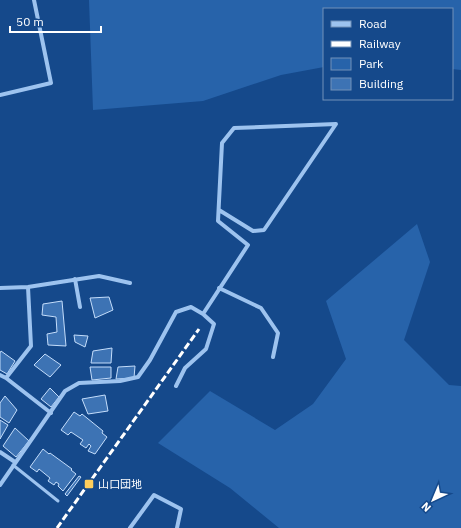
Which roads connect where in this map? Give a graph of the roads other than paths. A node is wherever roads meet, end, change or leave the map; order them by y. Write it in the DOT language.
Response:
graph roads {
  1 [pos="34,0"];
  2 [pos="0,95"];
  3 [pos="219,210"];
  4 [pos="75,279"];
  5 [pos="130,283"];
  6 [pos="28,287"];
  7 [pos="0,288"];
  8 [pos="219,288"];
  9 [pos="80,308"];
  10 [pos="203,314"];
  11 [pos="273,357"];
  12 [pos="0,375"];
  13 [pos="6,378"];
  14 [pos="176,386"];
  15 [pos="51,413"];
  16 [pos="0,452"];
  17 [pos="14,464"];
  18 [pos="0,485"];
  19 [pos="58,501"];
  20 [pos="130,528"];
  21 [pos="177,528"];
  1 -- 2 [label="street"];
  3 -- 3 [label="street"];
  3 -- 8 [label="street"];
  4 -- 5 [label="street"];
  4 -- 6 [label="street"];
  4 -- 9 [label="street"];
  6 -- 7 [label="street"];
  6 -- 13 [label="street"];
  8 -- 10 [label="street"];
  8 -- 11 [label="street"];
  10 -- 14 [label="street"];
  10 -- 15 [label="street"];
  12 -- 13 [label="street"];
  13 -- 15 [label="street"];
  15 -- 17 [label="street"];
  16 -- 17 [label="street"];
  17 -- 18 [label="street"];
  17 -- 19 [label="lane"];
  20 -- 21 [label="street"];
}
